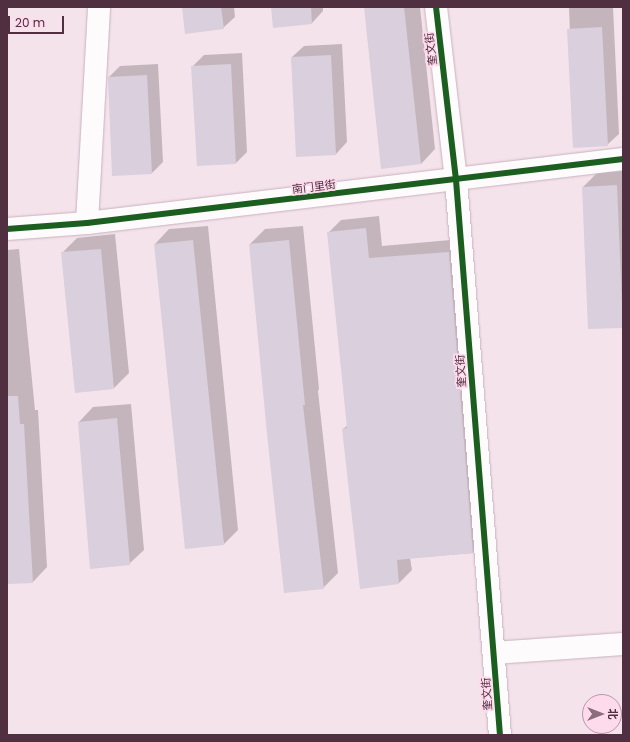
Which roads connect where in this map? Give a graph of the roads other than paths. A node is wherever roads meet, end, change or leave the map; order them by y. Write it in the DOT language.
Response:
graph roads {
  1 [pos="99,7"];
  2 [pos="436,7"];
  3 [pos="623,159"];
  4 [pos="456,180"];
  5 [pos="87,223"];
  6 [pos="7,229"];
  7 [pos="623,644"];
  8 [pos="494,653"];
  9 [pos="500,735"];
  1 -- 5 [label="street"];
  2 -- 4 [label="street, 奎文街"];
  3 -- 4 [label="street, 南门里街"];
  4 -- 5 [label="street, 南门里街"];
  4 -- 8 [label="street, 奎文街"];
  5 -- 6 [label="street, 南门里街"];
  7 -- 8 [label="street"];
  8 -- 9 [label="street, 奎文街"];
}
